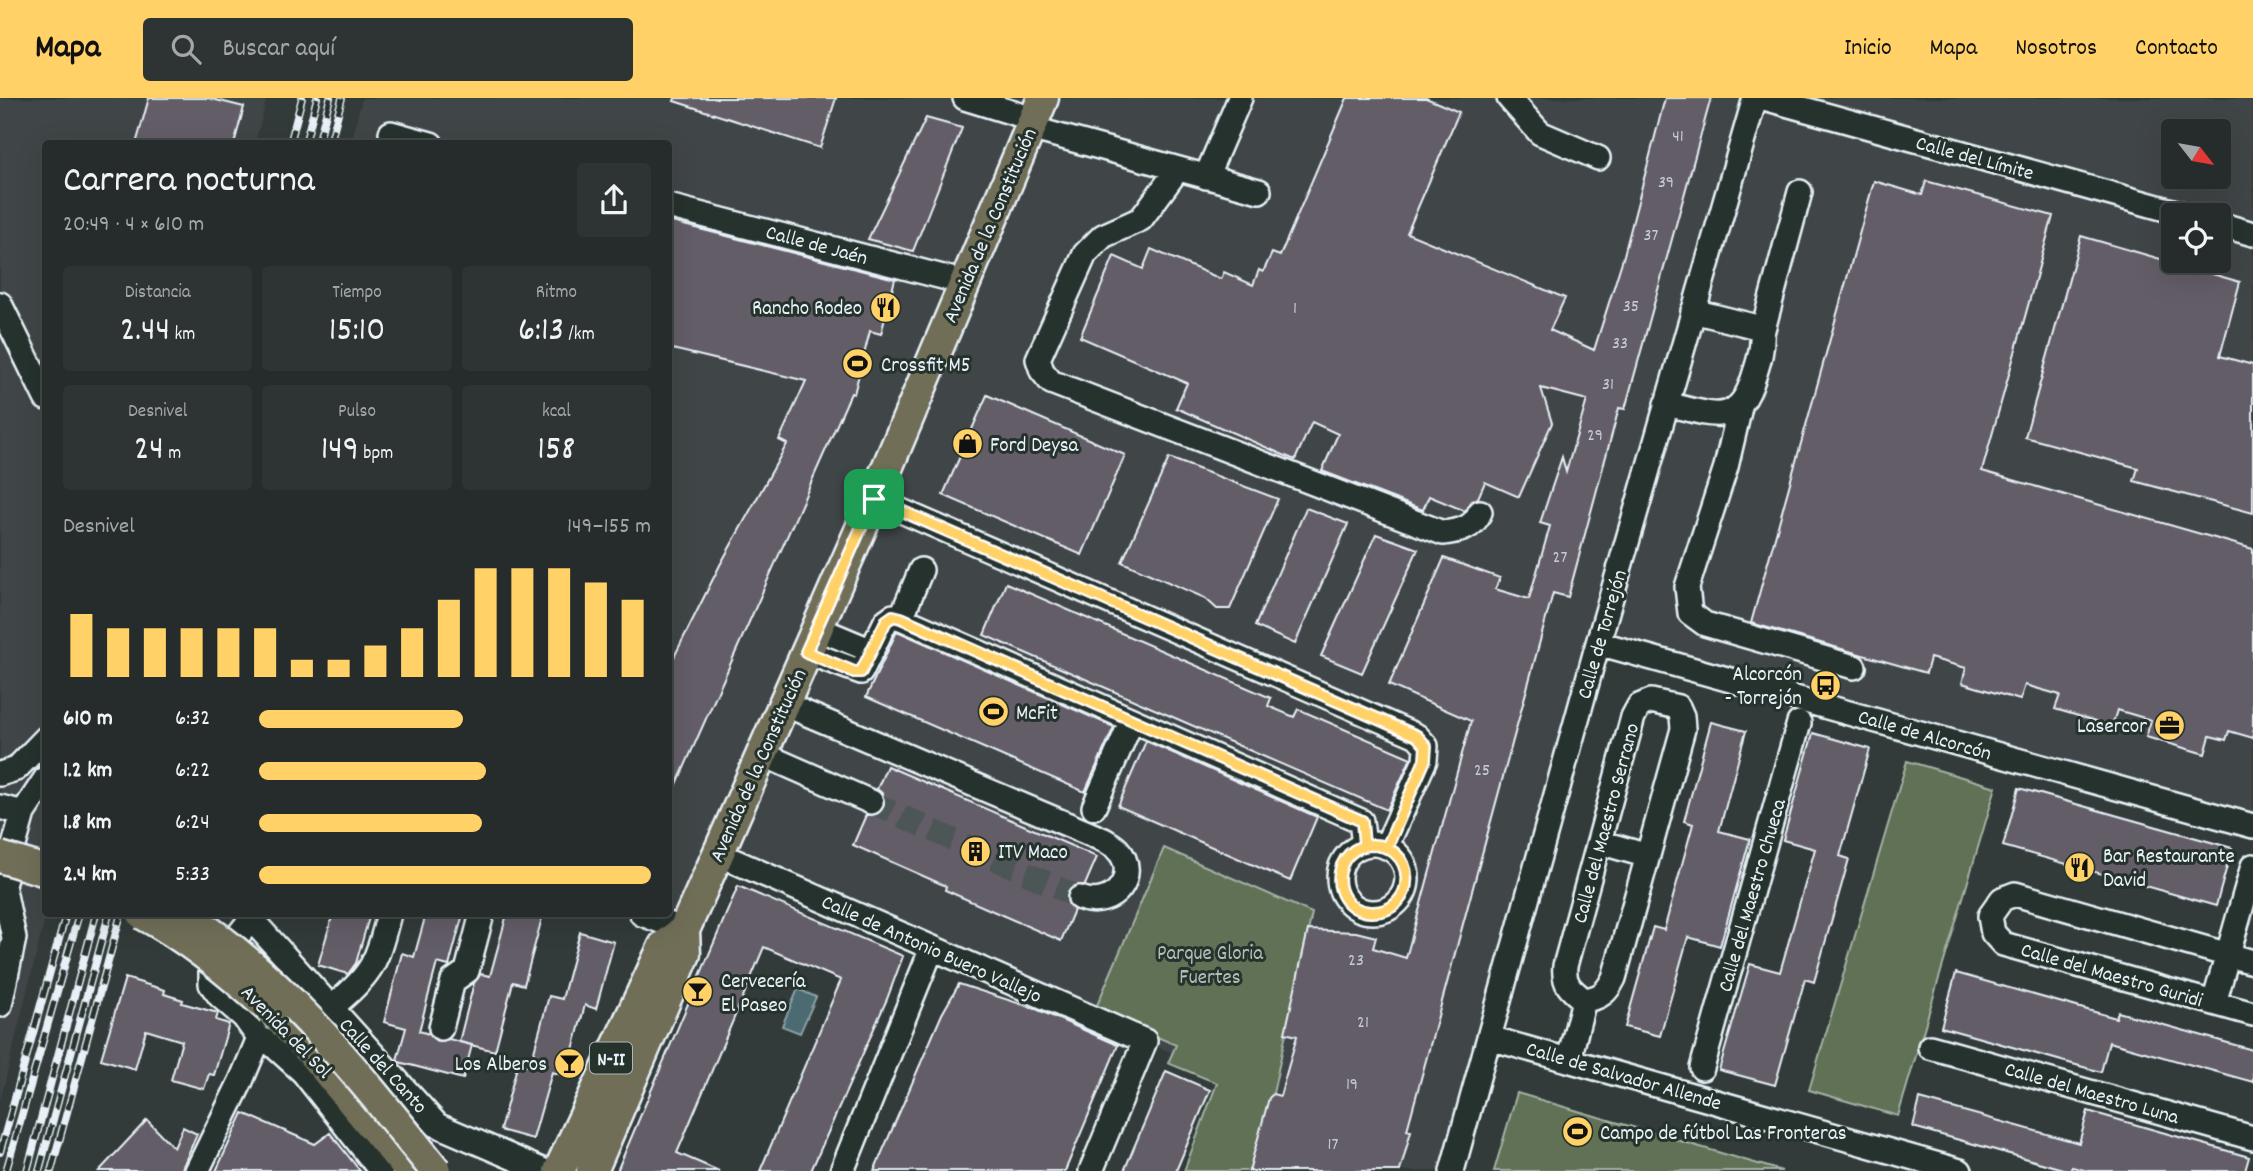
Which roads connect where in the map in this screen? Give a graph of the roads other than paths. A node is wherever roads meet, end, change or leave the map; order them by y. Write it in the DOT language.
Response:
graph roads {
  1 [pos="965,98"];
  2 [pos="1240,98"];
  3 [pos="1509,98"];
  4 [pos="1755,98"];
  5 [pos="1764,98"];
  6 [pos="1035,115"];
  7 [pos="391,133"];
  8 [pos="416,140"];
  9 [pos="1598,158"];
  10 [pos="1178,169"];
  11 [pos="1206,177"];
  12 [pos="1259,191"];
  13 [pos="1800,192"];
  14 [pos="672,207"];
  15 [pos="2161,208"];
  16 [pos="2231,228"];
  17 [pos="2253,234"];
  18 [pos="966,283"];
  19 [pos="0,304"];
  20 [pos="1693,311"];
  21 [pos="1762,332"];
  22 [pos="42,390"];
  23 [pos="1667,404"];
  24 [pos="1740,407"];
  25 [pos="874,499"];
  26 [pos="1480,512"];
  27 [pos="921,570"];
  28 [pos="901,618"];
  29 [pos="812,640"];
  30 [pos="1598,643"];
  31 [pos="1854,667"];
  32 [pos="784,704"];
  33 [pos="1132,720"];
  34 [pos="1799,723"];
  35 [pos="42,742"];
  36 [pos="762,754"];
  37 [pos="0,774"];
  38 [pos="42,784"];
  39 [pos="871,802"];
  40 [pos="0,807"];
  41 [pos="1094,807"];
  42 [pos="23,813"];
  43 [pos="2253,826"];
  44 [pos="0,836"];
  45 [pos="1599,842"];
  46 [pos="42,848"];
  47 [pos="719,854"];
  48 [pos="1648,856"];
  49 [pos="2253,866"];
  50 [pos="42,871"];
  51 [pos="1,875"];
  52 [pos="1080,898"];
  53 [pos="148,917"];
  54 [pos="189,917"];
  55 [pos="253,917"];
  56 [pos="388,917"];
  57 [pos="481,917"];
  58 [pos="650,917"];
  59 [pos="684,930"];
  60 [pos="932,947"];
  61 [pos="2227,955"];
  62 [pos="2253,962"];
  63 [pos="1584,1000"];
  64 [pos="338,1002"];
  65 [pos="2214,1003"];
  66 [pos="0,1005"];
  67 [pos="2253,1014"];
  68 [pos="441,1028"];
  69 [pos="258,1038"];
  70 [pos="1490,1038"];
  71 [pos="1930,1047"];
  72 [pos="1569,1059"];
  73 [pos="1702,1068"];
  74 [pos="2253,1138"];
  75 [pos="197,1171"];
  76 [pos="381,1171"];
  77 [pos="410,1171"];
  78 [pos="436,1171"];
  79 [pos="544,1171"];
  80 [pos="559,1171"];
  81 [pos="592,1171"];
  82 [pos="842,1171"];
  83 [pos="1091,1171"];
  84 [pos="1452,1171"];
  85 [pos="1960,1171"];
  1 -- 6 [label="street"];
  2 -- 11 [label="street"];
  3 -- 9 [label="street"];
  4 -- 20 [label="street, Calle de Torrejón"];
  5 -- 15 [label="street, Calle del Límite"];
  6 -- 10 [label="street"];
  6 -- 18 [label="main road, Avenida de la Constitución / N-II"];
  7 -- 8 [label="street"];
  10 -- 11 [label="street"];
  10 -- 26 [label="street"];
  11 -- 12 [label="street"];
  13 -- 21 [label="street"];
  14 -- 18 [label="street, Calle de Jaén"];
  16 -- 17 [label="street"];
  18 -- 25 [label="main road, Avenida de la Constitución / N-II"];
  19 -- 22 [label="street"];
  20 -- 21 [label="street"];
  20 -- 23 [label="street, Calle de Torrejón"];
  21 -- 24 [label="street"];
  23 -- 24 [label="street"];
  23 -- 30 [label="street, Calle de Torrejón"];
  24 -- 31 [label="street"];
  25 -- 29 [label="main road, Avenida de la Constitución / N-II"];
  25 -- 33 [label="street"];
  27 -- 28 [label="street"];
  28 -- 29 [label="street"];
  28 -- 33 [label="street"];
  29 -- 32 [label="main road, Avenida de la Constitución / N-II"];
  30 -- 43 [label="street, Calle de Alcorcón"];
  30 -- 70 [label="street, Calle de Torrejón"];
  32 -- 36 [label="main road, Avenida de la Constitución / N-II"];
  32 -- 52 [label="street"];
  33 -- 41 [label="street"];
  34 -- 73 [label="street, Calle del Maestro Chueca"];
  35 -- 37 [label="street"];
  36 -- 39 [label="street"];
  36 -- 47 [label="main road, Avenida de la Constitución / N-II"];
  38 -- 42 [label="street"];
  40 -- 42 [label="street"];
  42 -- 51 [label="street"];
  44 -- 46 [label="main road"];
  45 -- 48 [label="street"];
  45 -- 48 [label="street, Calle del Maestro Serrano"];
  45 -- 63 [label="street, Calle del Maestro Serrano"];
  47 -- 59 [label="main road, Avenida de la Constitución / N-II"];
  47 -- 60 [label="street, Calle de Antonio Buero Vallejo"];
  48 -- 63 [label="street, Calle del Maestro Serrano"];
  49 -- 61 [label="street, Calle del Maestro Guridi"];
  50 -- 51 [label="main road, bridge"];
  51 -- 66 [label="street"];
  53 -- 77 [label="main road, Avenida del Sol, bridge"];
  54 -- 78 [label="main road, Avenida del Sol, bridge"];
  55 -- 69 [label="street, Calle del Canto"];
  55 -- 79 [label="street, Calle del Canto"];
  56 -- 64 [label="street"];
  57 -- 68 [label="street"];
  58 -- 59 [label="street"];
  59 -- 80 [label="main road, Avenida de la Constitución / N-II"];
  59 -- 81 [label="main road, Avenida de la Constitución / N-II"];
  60 -- 82 [label="street"];
  60 -- 83 [label="street, Calle de Antonio Buero Vallejo"];
  61 -- 62 [label="street, Calle del Maestro Guridi"];
  61 -- 65 [label="street, Calle del Maestro Guridi"];
  61 -- 65 [label="street, Calle del Maestro Guridi"];
  63 -- 72 [label="street"];
  65 -- 67 [label="street, Calle del Maestro Guridi"];
  69 -- 75 [label="street"];
  69 -- 76 [label="street, Calle del Canto"];
  70 -- 72 [label="street, Calle de Salvador Allende"];
  70 -- 84 [label="street, Calle de Torrejón"];
  71 -- 74 [label="street, Calle del Maestro Luna"];
  72 -- 85 [label="street, Calle de Salvador Allende"];
}
